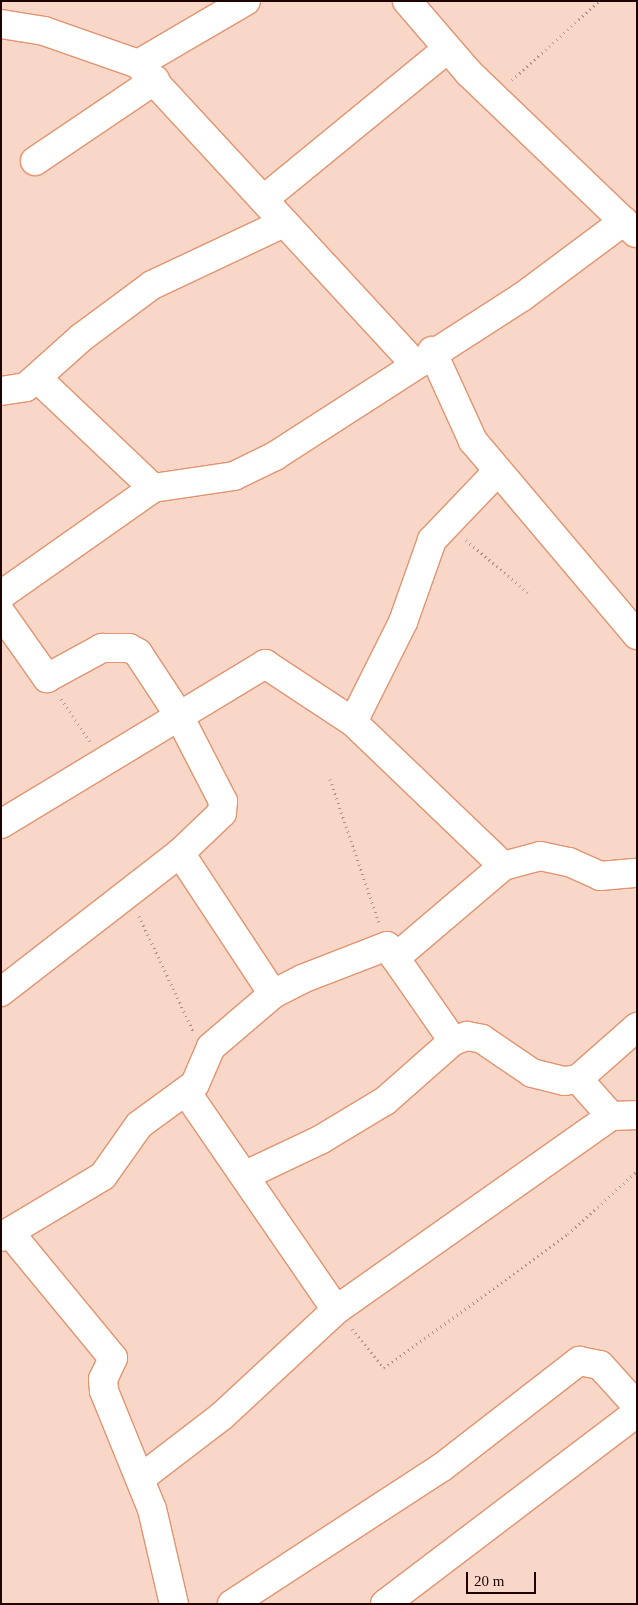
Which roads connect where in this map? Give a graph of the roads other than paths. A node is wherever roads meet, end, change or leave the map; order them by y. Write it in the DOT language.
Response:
graph roads {
  1 [pos="246,1"];
  2 [pos="407,1"];
  3 [pos="1,24"];
  4 [pos="446,50"];
  5 [pos="146,72"];
  6 [pos="35,161"];
  7 [pos="264,199"];
  8 [pos="284,223"];
  9 [pos="630,228"];
  10 [pos="423,357"];
  11 [pos="37,378"];
  12 [pos="1,391"];
  13 [pos="498,471"];
  14 [pos="153,488"];
  15 [pos="1,595"];
  16 [pos="1,614"];
  17 [pos="637,634"];
  18 [pos="178,714"];
  19 [pos="353,722"];
  20 [pos="1,824"];
  21 [pos="180,852"];
  22 [pos="503,866"];
  23 [pos="637,873"];
  24 [pos="391,952"];
  25 [pos="1,992"];
  26 [pos="273,994"];
  27 [pos="637,1027"];
  28 [pos="453,1041"];
  29 [pos="578,1079"];
  30 [pos="187,1093"];
  31 [pos="624,1115"];
  32 [pos="246,1175"];
  33 [pos="6,1235"];
  34 [pos="336,1310"];
  35 [pos="637,1406"];
  36 [pos="637,1413"];
  37 [pos="141,1478"];
  38 [pos="174,1604"];
  39 [pos="232,1604"];
  40 [pos="385,1604"];
  1 -- 5 [label="street"];
  2 -- 4 [label="street"];
  3 -- 5 [label="street"];
  4 -- 7 [label="street"];
  4 -- 9 [label="street"];
  5 -- 6 [label="street"];
  5 -- 7 [label="street"];
  7 -- 8 [label="street"];
  8 -- 10 [label="street"];
  8 -- 11 [label="street"];
  9 -- 10 [label="street"];
  10 -- 13 [label="street"];
  10 -- 14 [label="street"];
  11 -- 12 [label="street"];
  11 -- 14 [label="street"];
  13 -- 17 [label="street"];
  13 -- 19 [label="street"];
  14 -- 15 [label="street"];
  16 -- 18 [label="street"];
  18 -- 19 [label="street"];
  18 -- 20 [label="street"];
  18 -- 21 [label="street"];
  19 -- 22 [label="street"];
  21 -- 25 [label="street"];
  21 -- 26 [label="street"];
  22 -- 23 [label="street"];
  22 -- 24 [label="street"];
  24 -- 26 [label="street"];
  24 -- 28 [label="street"];
  26 -- 30 [label="street"];
  27 -- 29 [label="street"];
  28 -- 29 [label="street"];
  28 -- 32 [label="street"];
  29 -- 31 [label="street"];
  30 -- 32 [label="street"];
  30 -- 33 [label="street"];
  31 -- 34 [label="street"];
  32 -- 34 [label="street"];
  33 -- 37 [label="street"];
  34 -- 37 [label="street"];
  35 -- 39 [label="street"];
  36 -- 40 [label="street"];
  37 -- 38 [label="street"];
}
